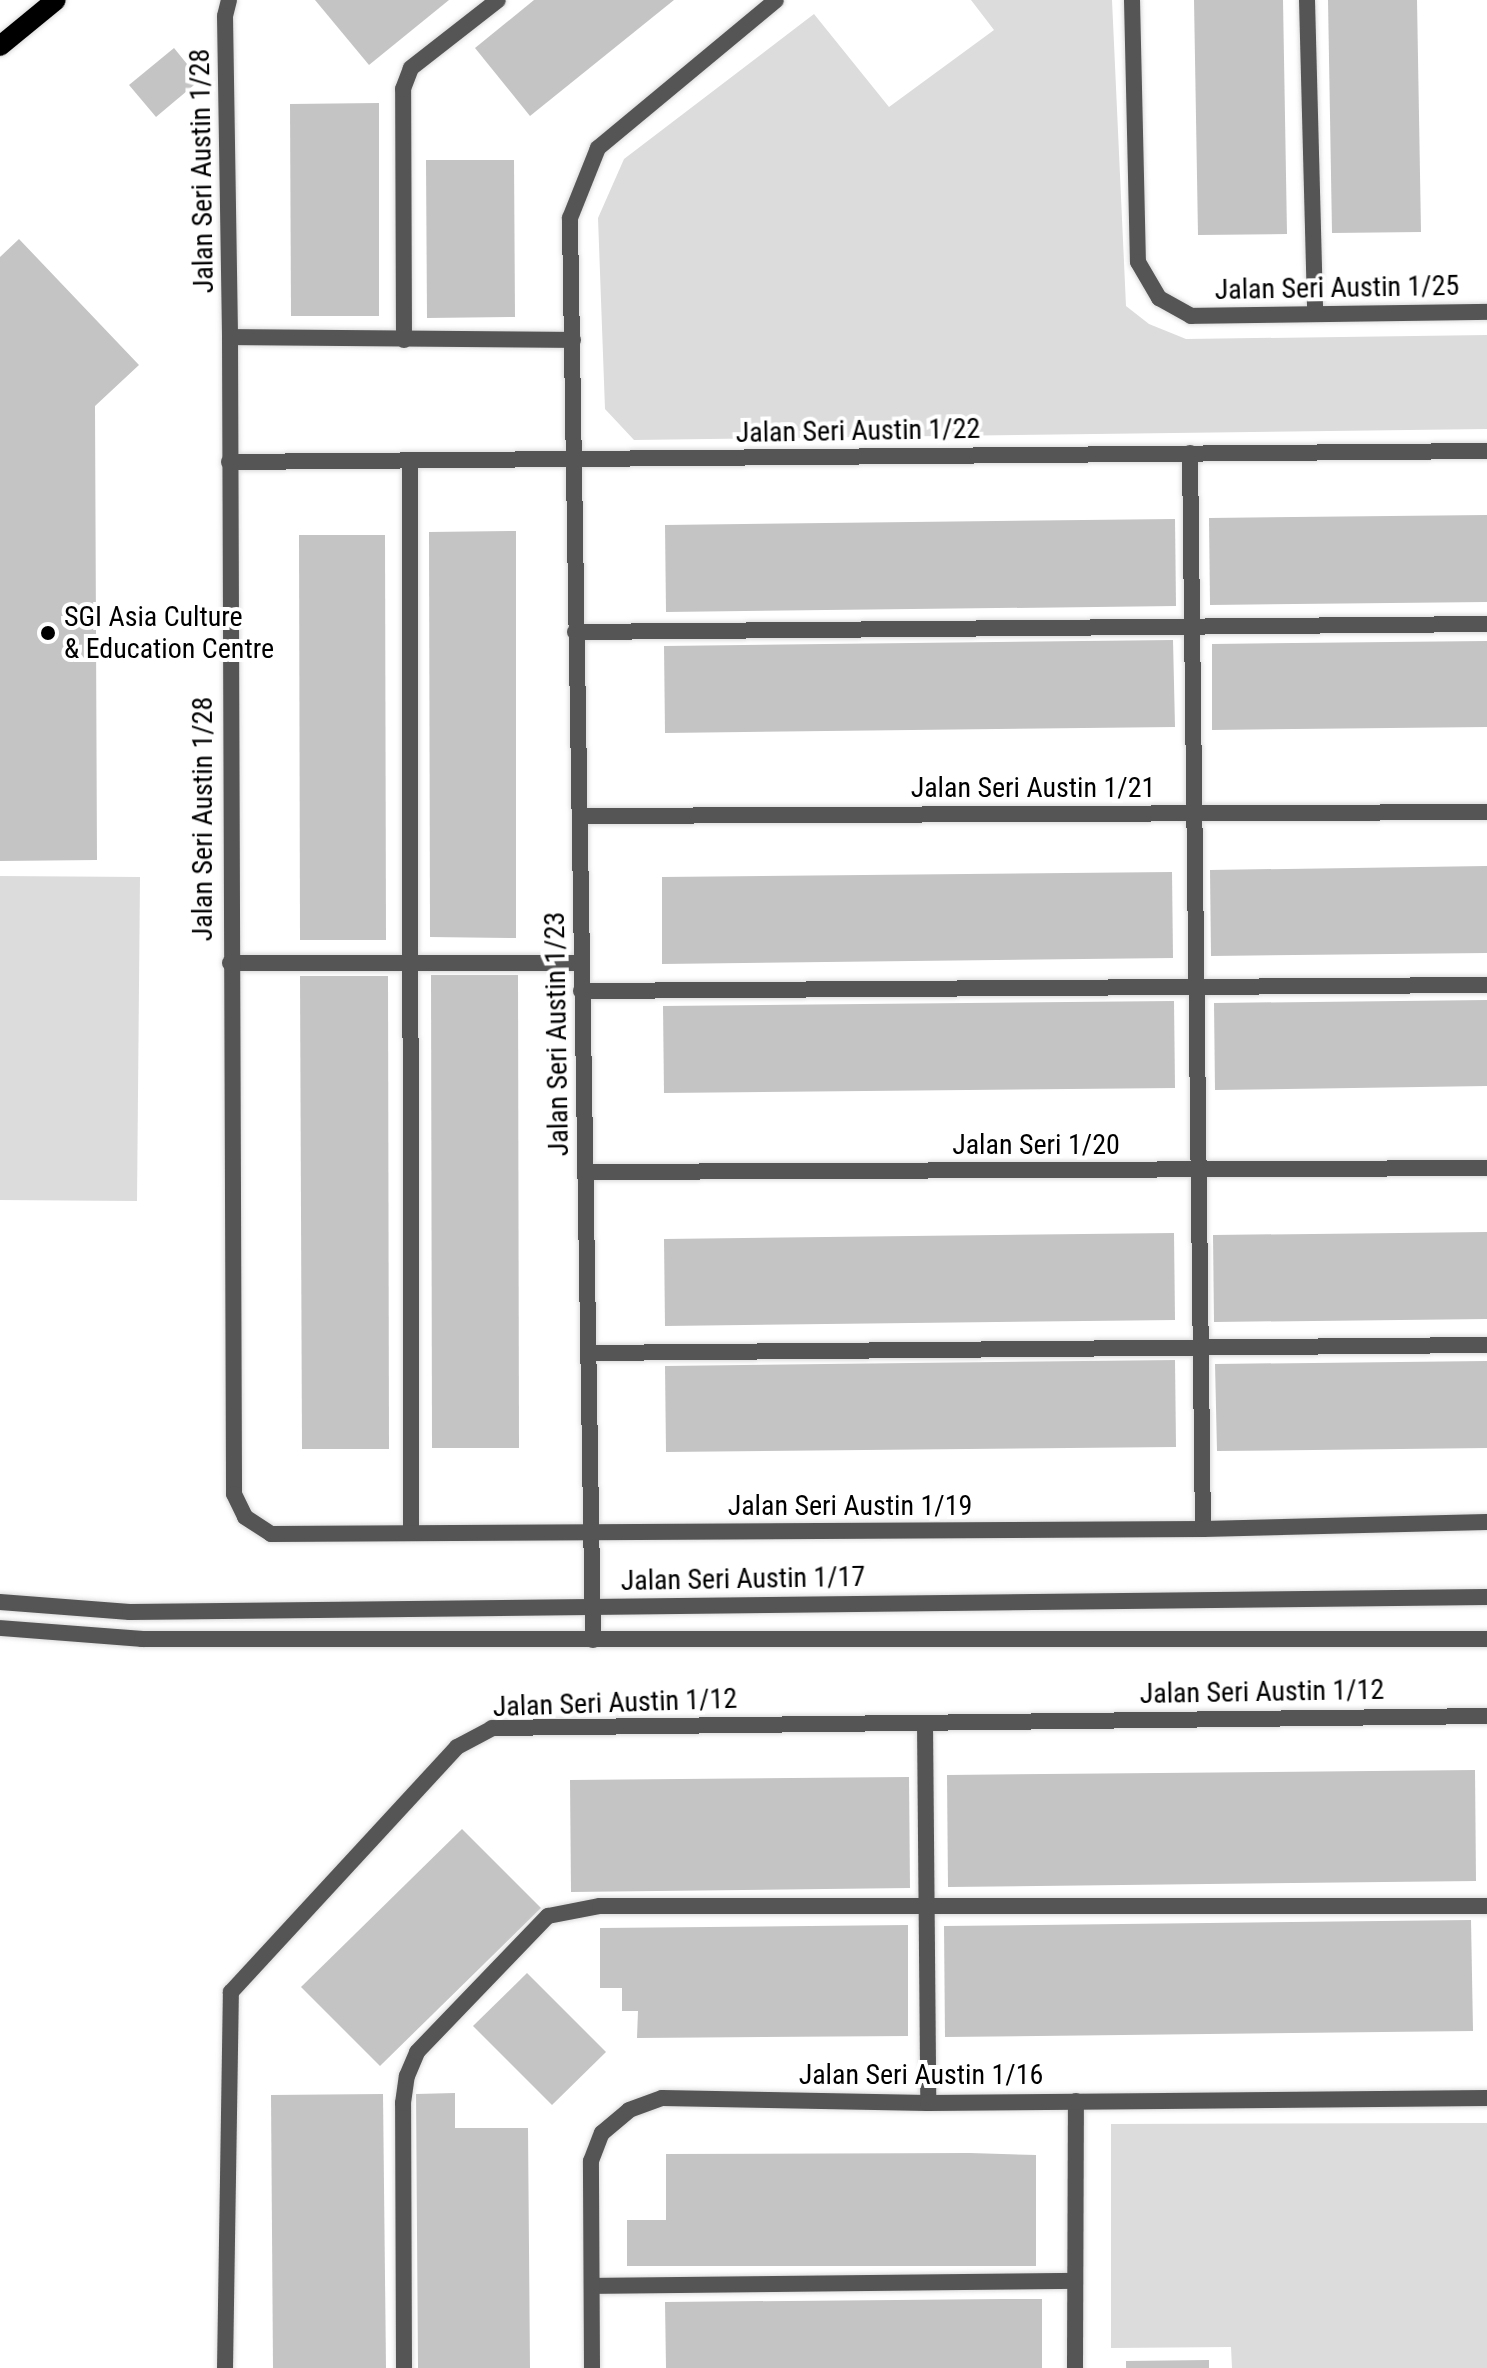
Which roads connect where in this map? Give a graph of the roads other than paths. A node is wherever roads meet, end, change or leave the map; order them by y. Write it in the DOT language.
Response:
graph roads {
  1 [pos="56,0"];
  2 [pos="229,0"];
  3 [pos="498,0"];
  4 [pos="776,0"];
  5 [pos="1132,0"];
  6 [pos="1307,0"];
  7 [pos="0,46"];
  8 [pos="1487,312"];
  9 [pos="1315,314"];
  10 [pos="230,337"];
  11 [pos="404,340"];
  12 [pos="573,340"];
  13 [pos="1487,451"];
  14 [pos="1190,453"];
  15 [pos="574,460"];
  16 [pos="410,461"];
  17 [pos="229,462"];
  18 [pos="1487,624"];
  19 [pos="1190,627"];
  20 [pos="575,632"];
  21 [pos="1487,812"];
  22 [pos="1195,813"];
  23 [pos="580,816"];
  24 [pos="410,962"];
  25 [pos="230,963"];
  26 [pos="582,963"];
  27 [pos="1487,985"];
  28 [pos="1197,987"];
  29 [pos="581,991"];
  30 [pos="1487,1168"];
  31 [pos="1199,1170"];
  32 [pos="586,1172"];
  33 [pos="1487,1345"];
  34 [pos="1201,1347"];
  35 [pos="589,1353"];
  36 [pos="234,1494"];
  37 [pos="1487,1522"];
  38 [pos="1203,1529"];
  39 [pos="411,1533"];
  40 [pos="592,1534"];
  41 [pos="1487,1597"];
  42 [pos="0,1602"];
  43 [pos="593,1606"];
  44 [pos="0,1628"];
  45 [pos="1487,1639"];
  46 [pos="593,1640"];
  47 [pos="1487,1716"];
  48 [pos="925,1723"];
  49 [pos="1487,1906"];
  50 [pos="929,1907"];
  51 [pos="1487,2098"];
  52 [pos="1076,2101"];
  53 [pos="928,2103"];
  54 [pos="1075,2281"];
  55 [pos="592,2286"];
  56 [pos="225,2368"];
  57 [pos="404,2368"];
  58 [pos="592,2368"];
  59 [pos="1075,2368"];
  1 -- 7 [label="main road"];
  2 -- 10 [label="street, Jalan Seri Austin 1/28"];
  3 -- 11 [label="street"];
  4 -- 12 [label="street, Jalan Seri Austin 1/23"];
  5 -- 9 [label="street, Jalan Seri Austin 1/25"];
  6 -- 9 [label="street"];
  8 -- 9 [label="street, Jalan Seri Austin 1/25"];
  10 -- 11 [label="street"];
  10 -- 17 [label="street, Jalan Seri Austin 1/28"];
  11 -- 12 [label="street"];
  12 -- 15 [label="street, Jalan Seri Austin 1/23"];
  13 -- 14 [label="street, Jalan Seri Austin 1/22"];
  14 -- 15 [label="street, Jalan Seri Austin 1/22"];
  14 -- 19 [label="street"];
  15 -- 16 [label="street, Jalan Seri Austin 1/22"];
  15 -- 20 [label="street, Jalan Seri Austin 1/23"];
  16 -- 17 [label="street, Jalan Seri Austin 1/22"];
  16 -- 24 [label="street"];
  17 -- 25 [label="street, Jalan Seri Austin 1/28"];
  18 -- 19 [label="street"];
  19 -- 20 [label="street"];
  19 -- 22 [label="street"];
  20 -- 23 [label="street, Jalan Seri Austin 1/23"];
  21 -- 22 [label="street, Jalan Seri Austin 1/21"];
  22 -- 23 [label="street, Jalan Seri Austin 1/21"];
  22 -- 28 [label="street"];
  23 -- 26 [label="street, Jalan Seri Austin 1/23"];
  24 -- 25 [label="street"];
  24 -- 26 [label="street"];
  24 -- 39 [label="street"];
  25 -- 36 [label="street, Jalan Seri Austin 1/28"];
  26 -- 29 [label="street, Jalan Seri Austin 1/23"];
  27 -- 28 [label="street"];
  28 -- 29 [label="street"];
  28 -- 31 [label="street"];
  29 -- 32 [label="street, Jalan Seri Austin 1/23"];
  30 -- 31 [label="street, Jalan Seri 1/20"];
  31 -- 32 [label="street, Jalan Seri 1/20"];
  31 -- 34 [label="street"];
  32 -- 35 [label="street, Jalan Seri Austin 1/23"];
  33 -- 34 [label="street"];
  34 -- 35 [label="street"];
  34 -- 38 [label="street"];
  35 -- 40 [label="street, Jalan Seri Austin 1/23"];
  36 -- 39 [label="street, Jalan Seri Austin 1/19"];
  37 -- 38 [label="street, Jalan Seri Austin 1/19"];
  38 -- 40 [label="street, Jalan Seri Austin 1/19"];
  39 -- 40 [label="street, Jalan Seri Austin 1/19"];
  40 -- 43 [label="street, Jalan Seri Austin 1/23"];
  41 -- 43 [label="street, Jalan Seri Austin 1/17"];
  42 -- 43 [label="street, Jalan Seri Austin 1/17"];
  43 -- 46 [label="street, Jalan Seri Austin 1/23"];
  44 -- 46 [label="street, Jalan Seri Austin 1/17"];
  45 -- 46 [label="street, Jalan Seri Austin 1/17"];
  47 -- 48 [label="street, Jalan Seri Austin 1/12"];
  48 -- 50 [label="street"];
  48 -- 56 [label="street, Jalan Seri Austin 1/12"];
  49 -- 50 [label="street"];
  50 -- 53 [label="street"];
  50 -- 57 [label="street"];
  51 -- 52 [label="street, Jalan Seri Austin 1/16"];
  52 -- 53 [label="street, Jalan Seri Austin 1/16"];
  52 -- 54 [label="street"];
  53 -- 55 [label="street, Jalan Seri Austin 1/16"];
  54 -- 55 [label="street"];
  54 -- 59 [label="street"];
  55 -- 58 [label="street, Jalan Seri Austin 1/16"];
}
